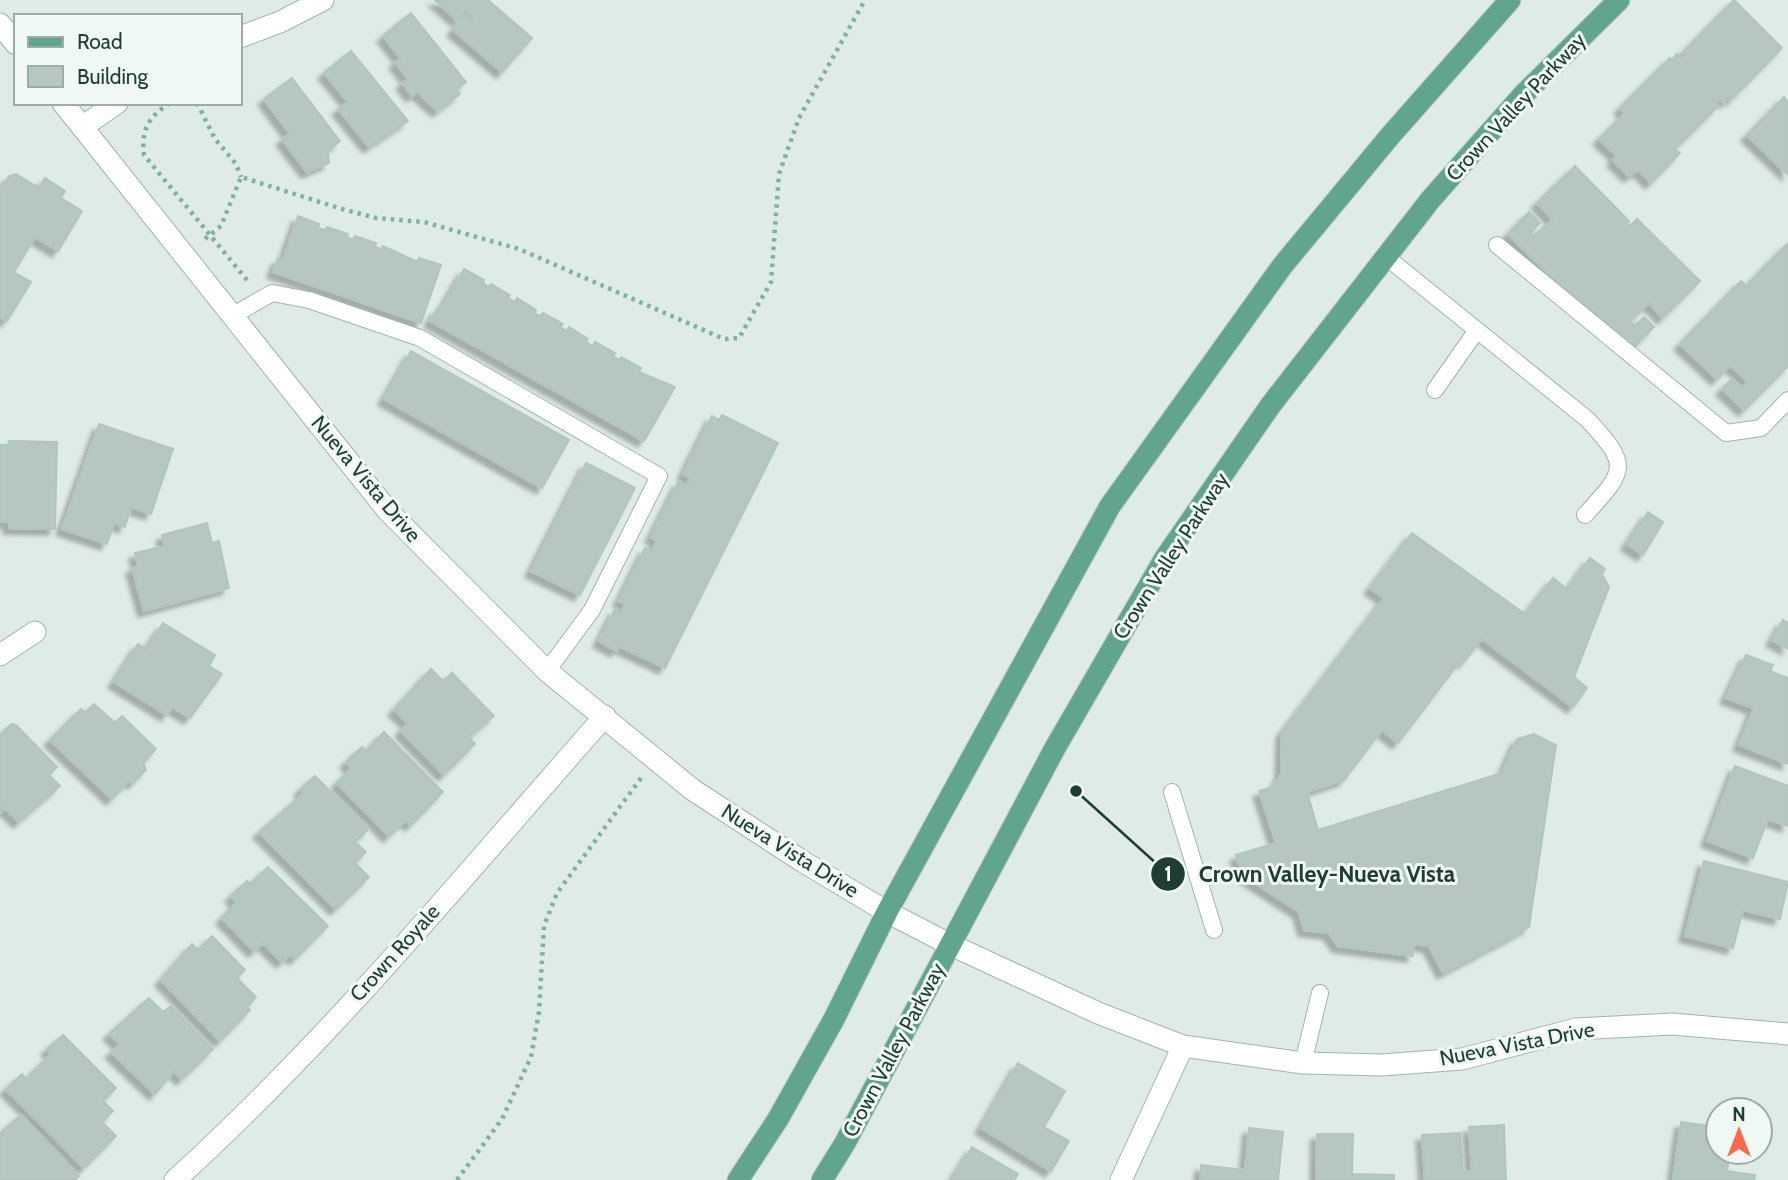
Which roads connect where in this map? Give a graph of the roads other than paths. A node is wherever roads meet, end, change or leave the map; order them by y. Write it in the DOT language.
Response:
graph roads {
  1 [pos="323,0"];
  2 [pos="1510,0"];
  3 [pos="1619,0"];
  4 [pos="0,24"];
  5 [pos="242,36"];
  6 [pos="14,42"];
  7 [pos="65,105"];
  8 [pos="114,105"];
  9 [pos="82,127"];
  10 [pos="1497,245"];
  11 [pos="1385,256"];
  12 [pos="232,316"];
  13 [pos="1477,330"];
  14 [pos="1435,390"];
  15 [pos="1788,400"];
  16 [pos="1584,515"];
  17 [pos="35,632"];
  18 [pos="0,655"];
  19 [pos="547,671"];
  20 [pos="605,716"];
  21 [pos="1172,792"];
  22 [pos="887,912"];
  23 [pos="1214,930"];
  24 [pos="949,944"];
  25 [pos="1320,993"];
  26 [pos="1788,1034"];
  27 [pos="1183,1046"];
  28 [pos="1303,1063"];
  29 [pos="175,1180"];
  30 [pos="738,1180"];
  31 [pos="822,1180"];
  32 [pos="1121,1180"];
  1 -- 5 [label="street"];
  2 -- 22 [label="main road"];
  3 -- 11 [label="main road, Crown Valley Parkway"];
  4 -- 6 [label="street"];
  7 -- 9 [label="street, Nueva Vista Drive"];
  8 -- 9 [label="street"];
  9 -- 12 [label="street, Nueva Vista Drive"];
  10 -- 15 [label="lane"];
  11 -- 13 [label="lane"];
  11 -- 24 [label="main road, Crown Valley Parkway"];
  12 -- 19 [label="street, Nueva Vista Drive"];
  12 -- 19 [label="lane"];
  13 -- 14 [label="lane"];
  13 -- 16 [label="lane"];
  17 -- 18 [label="street"];
  19 -- 20 [label="street, Nueva Vista Drive"];
  20 -- 22 [label="street, Nueva Vista Drive"];
  20 -- 29 [label="street, Crown Royale"];
  21 -- 23 [label="lane"];
  22 -- 24 [label="street, Nueva Vista Drive"];
  22 -- 30 [label="main road"];
  24 -- 27 [label="street, Nueva Vista Drive"];
  24 -- 31 [label="main road, Crown Valley Parkway"];
  25 -- 28 [label="lane"];
  26 -- 28 [label="street, Nueva Vista Drive"];
  27 -- 28 [label="street, Nueva Vista Drive"];
  27 -- 32 [label="street"];
}
